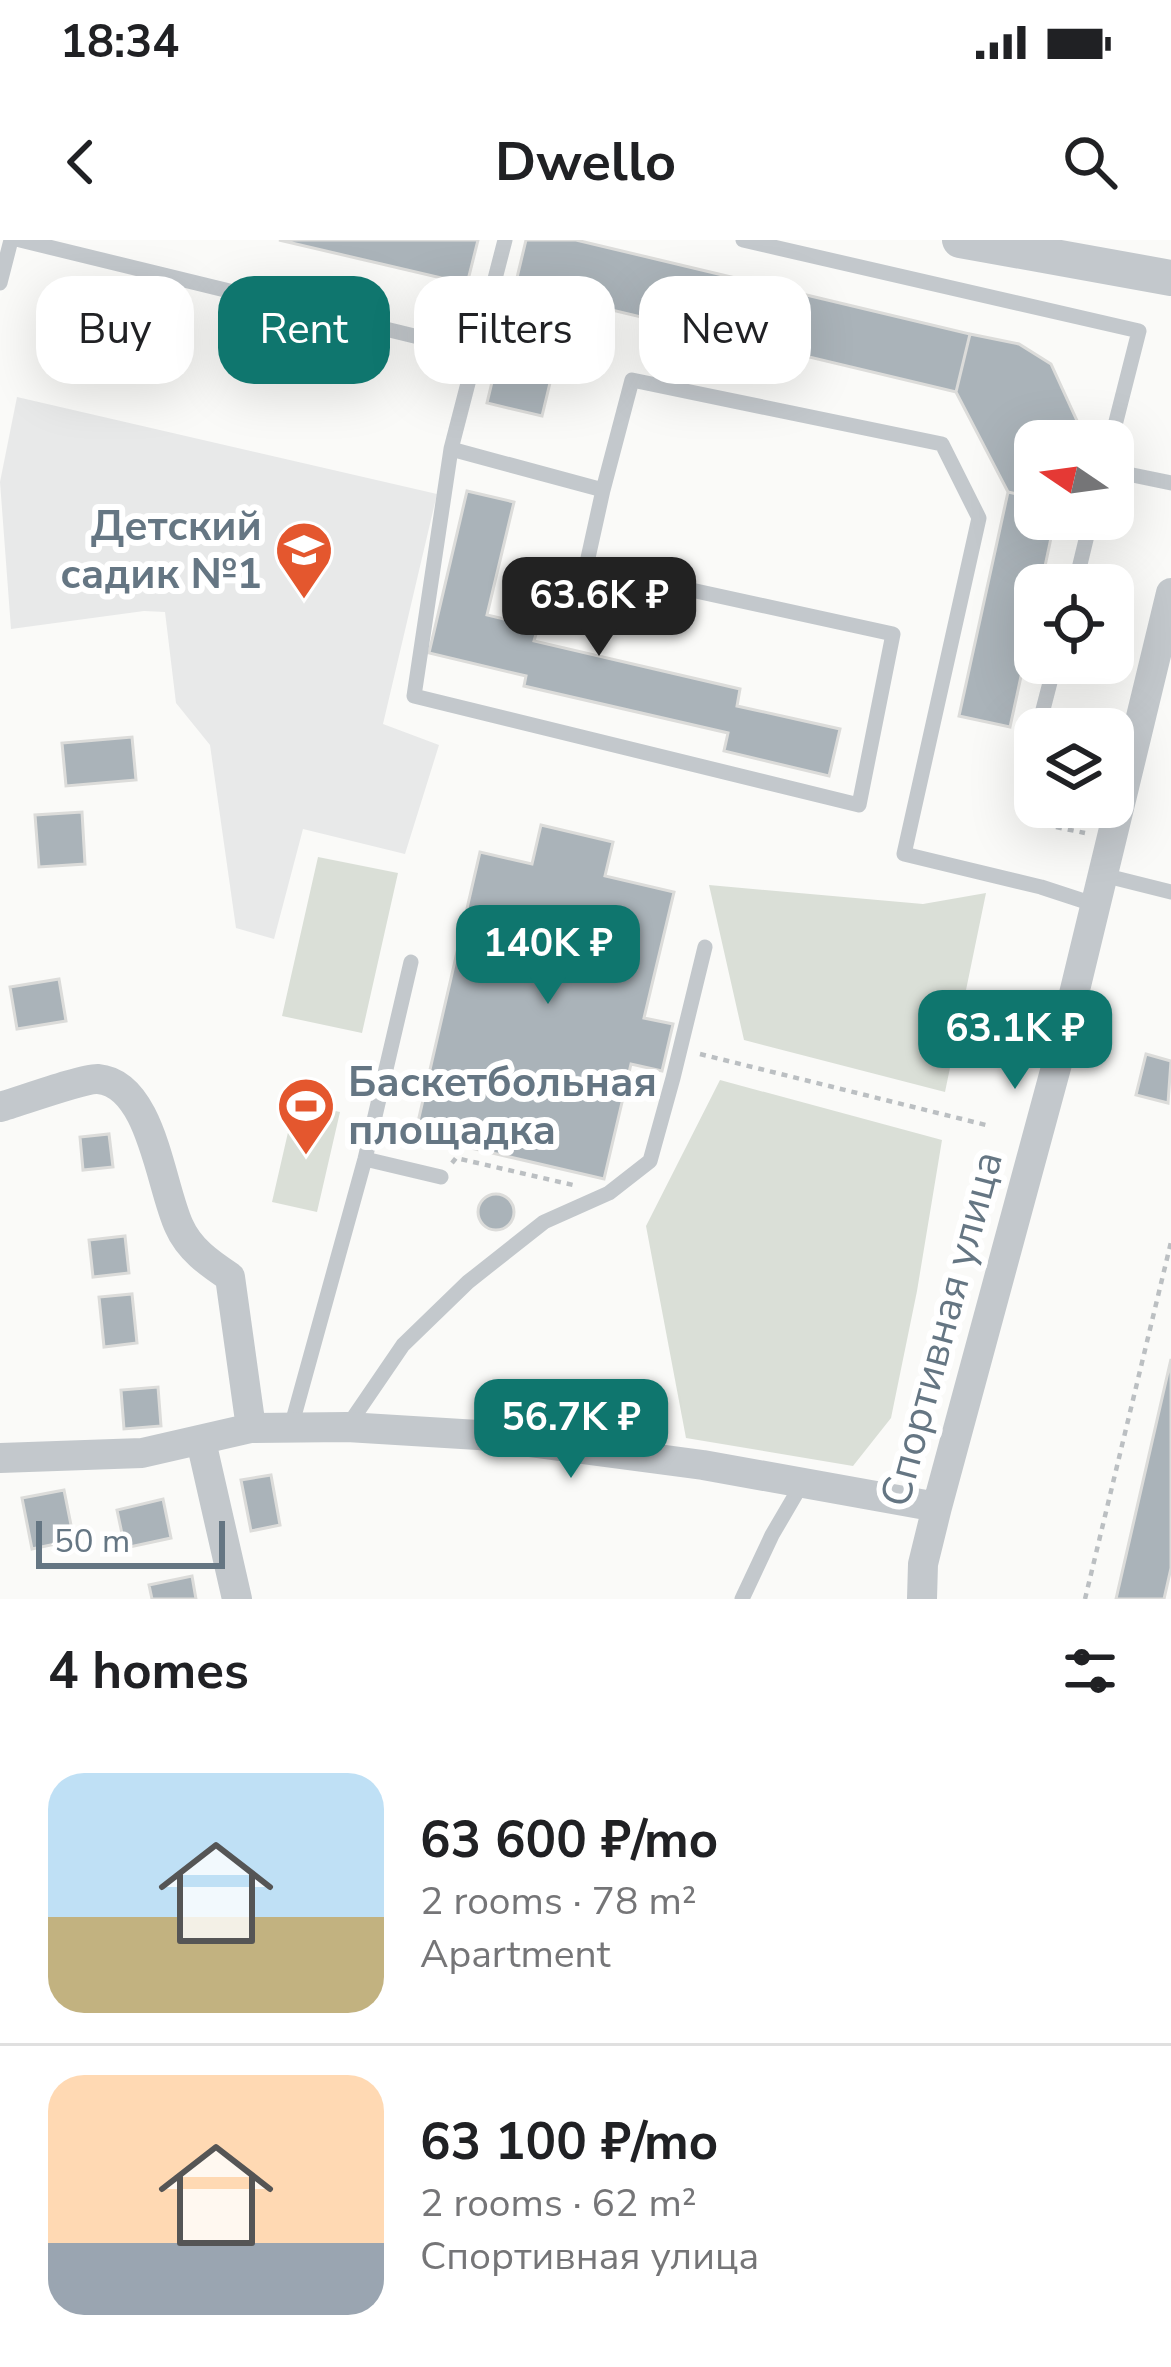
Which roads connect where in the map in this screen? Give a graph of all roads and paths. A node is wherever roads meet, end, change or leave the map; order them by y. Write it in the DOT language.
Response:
graph roads {
  1 [pos="16,240"];
  2 [pos="505,240"];
  3 [pos="743,240"];
  4 [pos="959,240"];
  5 [pos="496,276"];
  6 [pos="1171,278"];
  7 [pos="0,283"];
  8 [pos="414,336"];
  9 [pos="467,384"];
  10 [pos="1116,420"];
  11 [pos="451,448"];
  12 [pos="1134,475"];
  13 [pos="1171,483"];
  14 [pos="603,490"];
  15 [pos="1171,592"];
  16 [pos="1099,890"];
  17 [pos="1171,892"];
  18 [pos="705,946"];
  19 [pos="411,962"];
  20 [pos="680,1049"];
  21 [pos="0,1107"];
  22 [pos="986,1125"];
  23 [pos="456,1158"];
  24 [pos="364,1159"];
  25 [pos="440,1177"];
  26 [pos="609,1193"];
  27 [pos="1171,1242"];
  28 [pos="291,1427"];
  29 [pos="347,1427"];
  30 [pos="251,1428"];
  31 [pos="201,1441"];
  32 [pos="0,1458"];
  33 [pos="803,1482"];
  34 [pos="937,1507"];
  35 [pos="237,1599"];
  36 [pos="742,1599"];
  37 [pos="922,1599"];
  38 [pos="1085,1599"];
  1 -- 7 [label="lane"];
  1 -- 8 [label="lane"];
  2 -- 5 [label="lane"];
  3 -- 10 [label="lane"];
  4 -- 6 [label="street"];
  9 -- 11 [label="lane"];
  11 -- 14 [label="lane"];
  11 -- 14 [label="lane"];
  12 -- 13 [label="lane"];
  14 -- 16 [label="lane"];
  15 -- 16 [label="street, Спортивная улица"];
  16 -- 17 [label="lane"];
  16 -- 34 [label="street, Спортивная улица"];
  18 -- 20 [label="lane"];
  19 -- 24 [label="lane"];
  20 -- 22 [label="path"];
  20 -- 26 [label="lane"];
  21 -- 30 [label="street"];
  23 -- 26 [label="path"];
  24 -- 25 [label="lane"];
  24 -- 28 [label="lane"];
  26 -- 29 [label="lane"];
  27 -- 38 [label="path"];
  28 -- 29 [label="street"];
  28 -- 30 [label="street"];
  29 -- 33 [label="street"];
  30 -- 31 [label="street"];
  31 -- 32 [label="street"];
  31 -- 35 [label="street"];
  33 -- 34 [label="street"];
  33 -- 36 [label="lane"];
  34 -- 37 [label="street, Спортивная улица"];
}
